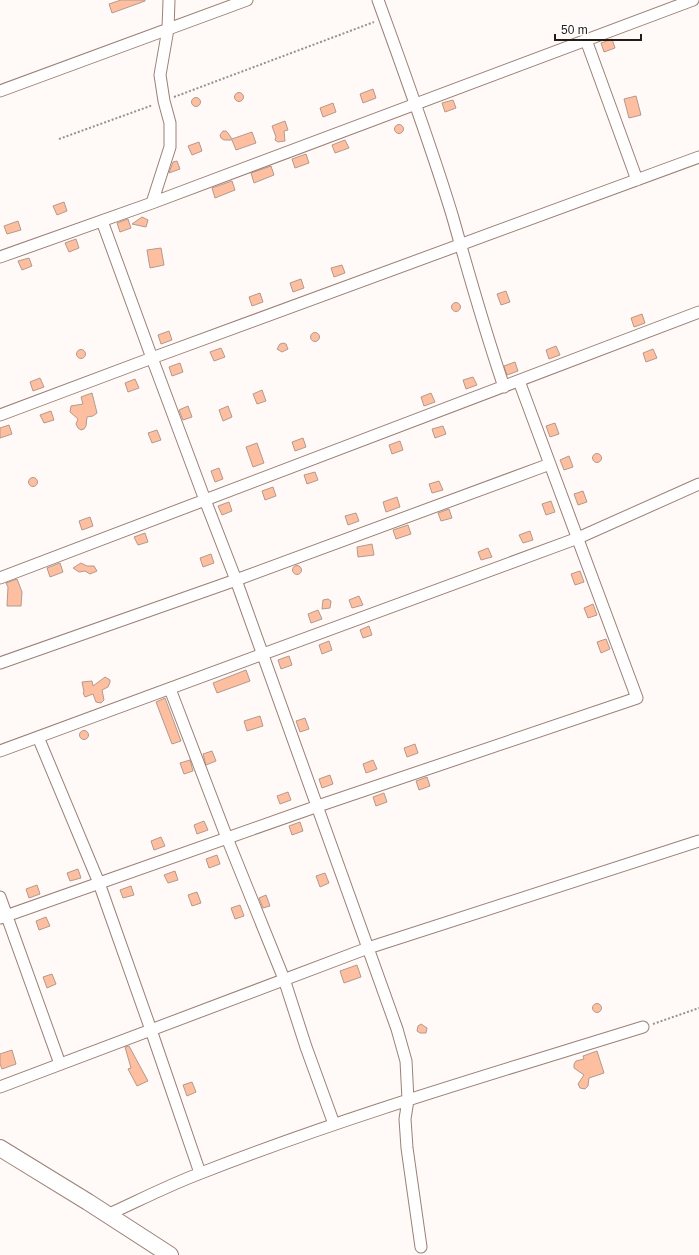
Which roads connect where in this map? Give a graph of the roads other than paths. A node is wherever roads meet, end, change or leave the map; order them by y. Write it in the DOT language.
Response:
graph roads {
  1 [pos="168,0"];
  2 [pos="246,0"];
  3 [pos="378,0"];
  4 [pos="693,0"];
  5 [pos="168,29"];
  6 [pos="586,40"];
  7 [pos="0,91"];
  8 [pos="416,104"];
  9 [pos="699,157"];
  10 [pos="637,180"];
  11 [pos="152,203"];
  12 [pos="102,221"];
  13 [pos="460,246"];
  14 [pos="0,257"];
  15 [pos="699,312"];
  16 [pos="152,358"];
  17 [pos="519,381"];
  18 [pos="504,387"];
  19 [pos="0,416"];
  20 [pos="550,464"];
  21 [pos="699,484"];
  22 [pos="205,500"];
  23 [pos="578,538"];
  24 [pos="0,578"];
  25 [pos="236,580"];
  26 [pos="262,654"];
  27 [pos="0,663"];
  28 [pos="170,689"];
  29 [pos="38,737"];
  30 [pos="0,751"];
  31 [pos="318,806"];
  32 [pos="227,838"];
  33 [pos="699,841"];
  34 [pos="99,883"];
  35 [pos="0,897"];
  36 [pos="3,917"];
  37 [pos="368,948"];
  38 [pos="284,980"];
  39 [pos="643,1027"];
  40 [pos="151,1030"];
  41 [pos="60,1064"];
  42 [pos="0,1087"];
  43 [pos="408,1100"];
  44 [pos="334,1124"];
  45 [pos="0,1148"];
  46 [pos="200,1173"];
  47 [pos="107,1215"];
  48 [pos="421,1247"];
  49 [pos="170,1255"];
  1 -- 5 [label="street"];
  2 -- 5 [label="street"];
  3 -- 8 [label="street"];
  4 -- 6 [label="street"];
  5 -- 7 [label="street"];
  5 -- 11 [label="street"];
  6 -- 8 [label="street"];
  6 -- 10 [label="street"];
  8 -- 11 [label="street"];
  8 -- 13 [label="street"];
  9 -- 10 [label="street"];
  10 -- 13 [label="street"];
  11 -- 12 [label="street"];
  12 -- 14 [label="street"];
  12 -- 16 [label="street"];
  13 -- 16 [label="street"];
  13 -- 18 [label="street"];
  15 -- 17 [label="street"];
  16 -- 19 [label="street"];
  16 -- 22 [label="street"];
  17 -- 18 [label="street"];
  17 -- 20 [label="street"];
  18 -- 22 [label="street"];
  20 -- 23 [label="street"];
  20 -- 25 [label="street"];
  21 -- 23 [label="street"];
  22 -- 24 [label="street"];
  22 -- 25 [label="street"];
  23 -- 26 [label="street"];
  23 -- 31 [label="street"];
  25 -- 26 [label="street"];
  25 -- 27 [label="street"];
  26 -- 28 [label="street"];
  26 -- 31 [label="street"];
  28 -- 29 [label="street"];
  28 -- 32 [label="street"];
  29 -- 30 [label="street"];
  29 -- 34 [label="street"];
  31 -- 32 [label="street"];
  31 -- 37 [label="street"];
  32 -- 34 [label="street"];
  32 -- 38 [label="street"];
  33 -- 37 [label="street"];
  34 -- 36 [label="street"];
  34 -- 40 [label="street"];
  35 -- 36 [label="street"];
  36 -- 41 [label="street"];
  37 -- 38 [label="street"];
  37 -- 43 [label="street"];
  38 -- 40 [label="street"];
  38 -- 44 [label="street"];
  39 -- 43 [label="street"];
  40 -- 41 [label="street"];
  40 -- 46 [label="street"];
  41 -- 42 [label="street"];
  43 -- 44 [label="street"];
  43 -- 48 [label="street"];
  44 -- 46 [label="street"];
  45 -- 47 [label="main road"];
  46 -- 47 [label="street"];
  47 -- 49 [label="main road"];
}
